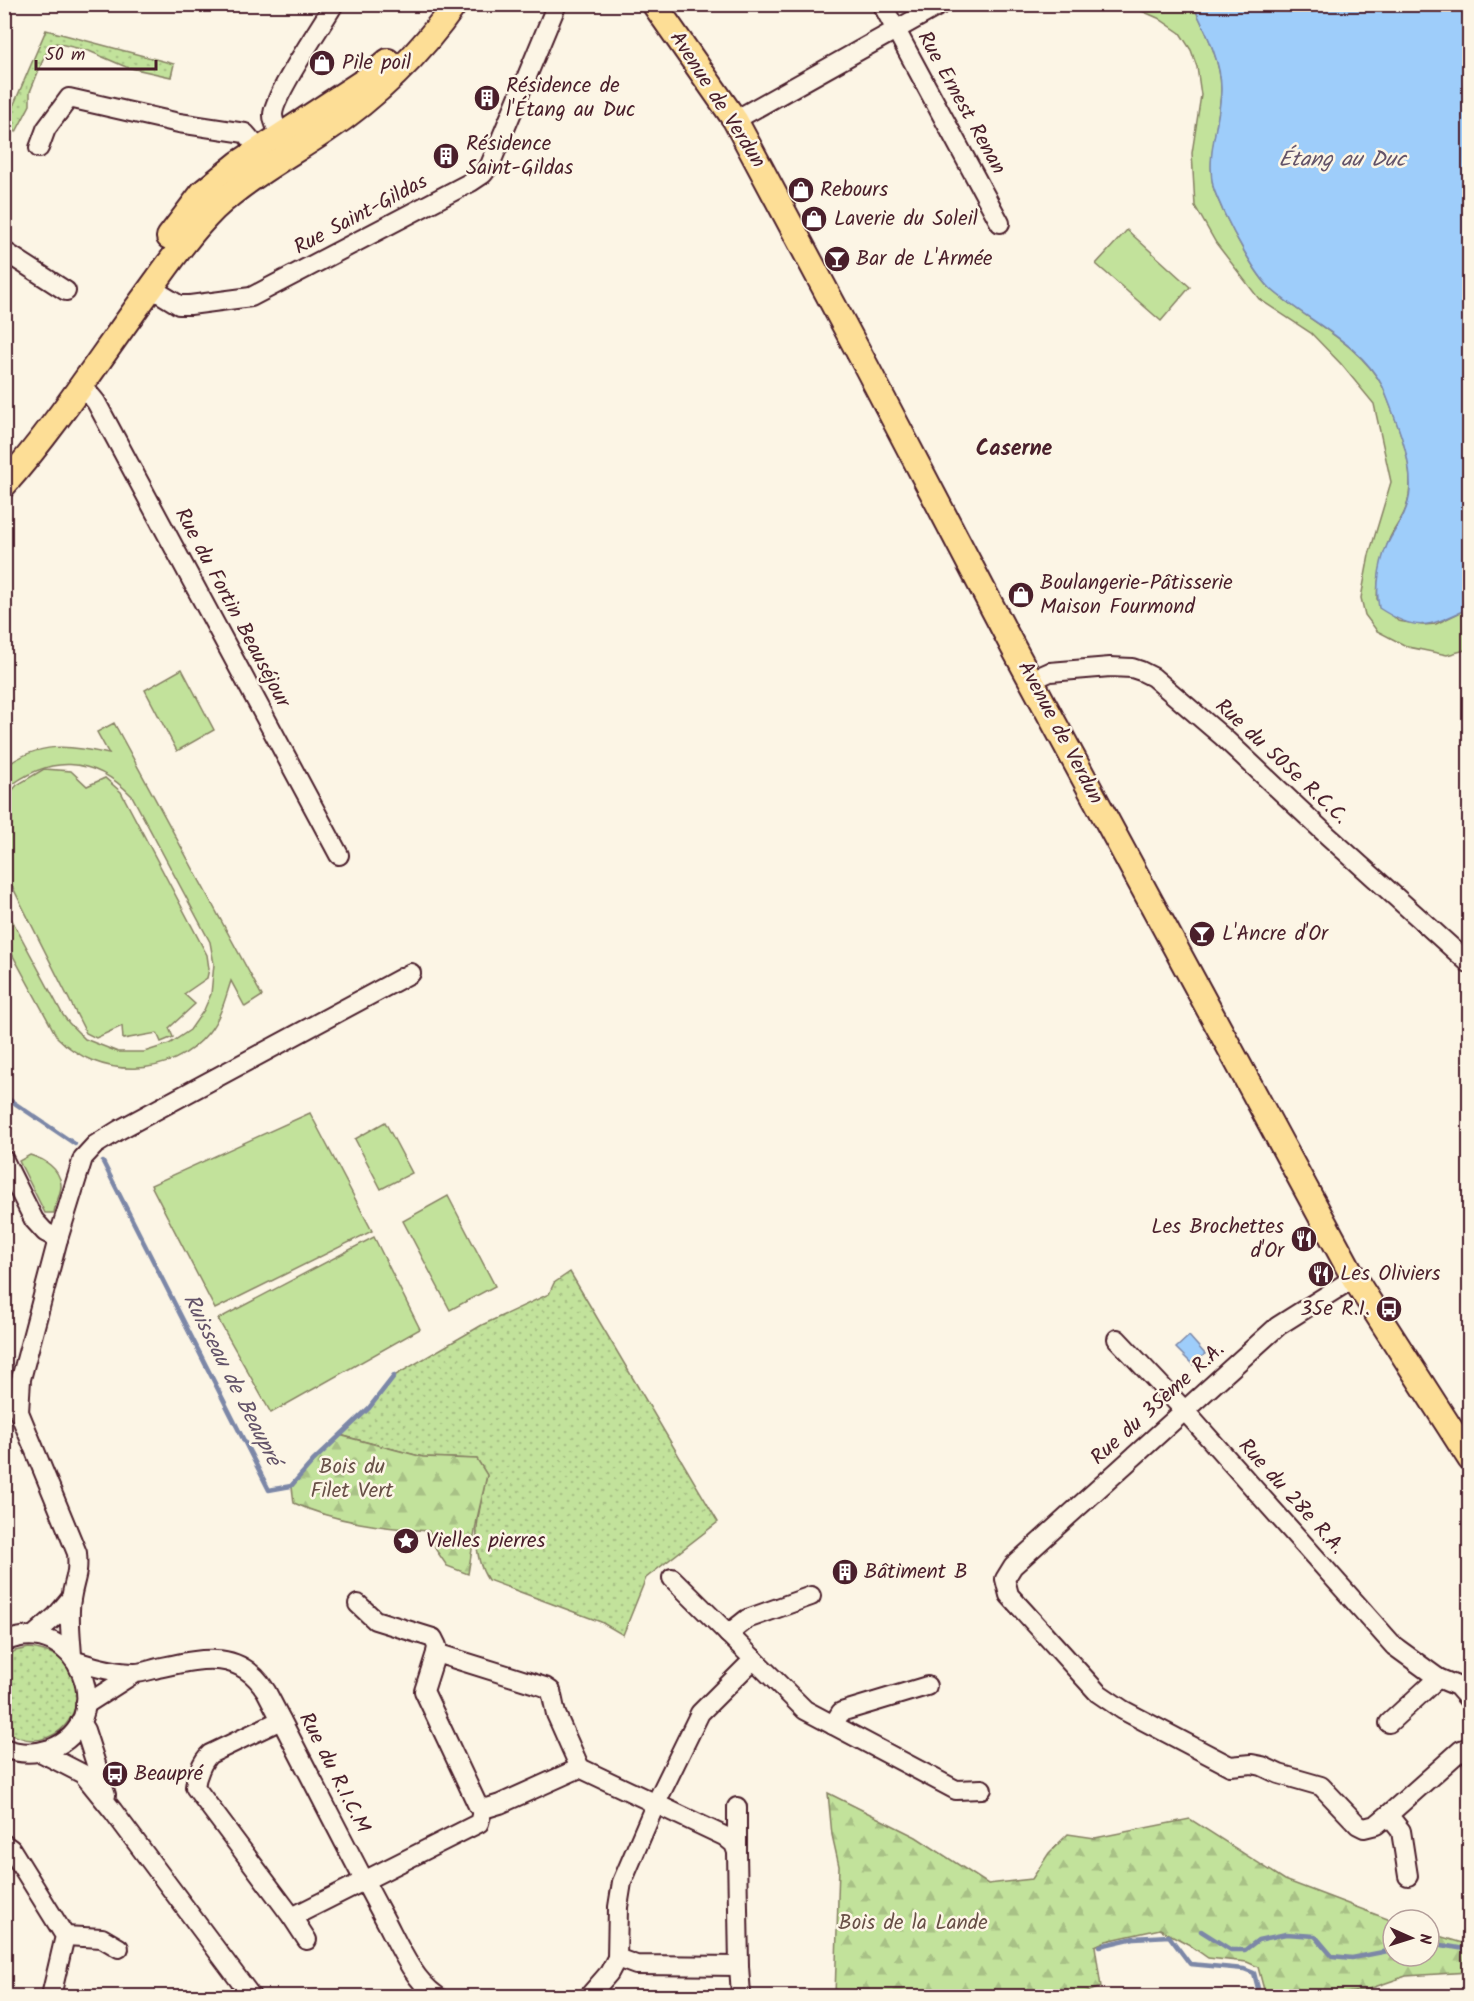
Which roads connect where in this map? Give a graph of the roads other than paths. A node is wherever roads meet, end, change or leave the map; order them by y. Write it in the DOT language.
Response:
graph roads {
  1 [pos="334,4"];
  2 [pos="436,4"];
  3 [pos="455,4"];
  4 [pos="557,4"];
  5 [pos="654,4"];
  6 [pos="882,4"];
  7 [pos="942,4"];
  8 [pos="895,30"];
  9 [pos="735,120"];
  10 [pos="287,143"];
  11 [pos="39,148"];
  12 [pos="259,149"];
  13 [pos="1000,223"];
  14 [pos="4,251"];
  15 [pos="151,288"];
  16 [pos="66,291"];
  17 [pos="82,385"];
  18 [pos="5,484"];
  19 [pos="1032,680"];
  20 [pos="339,855"];
  21 [pos="1470,964"];
  22 [pos="411,973"];
  23 [pos="4,1160"];
  24 [pos="58,1239"];
  25 [pos="1354,1278"];
  26 [pos="1117,1340"];
  27 [pos="12,1390"];
  28 [pos="1185,1411"];
  29 [pos="1470,1459"];
  30 [pos="672,1578"];
  31 [pos="811,1596"];
  32 [pos="71,1598"];
  33 [pos="358,1604"];
  34 [pos="728,1634"];
  35 [pos="33,1636"];
  36 [pos="7,1638"];
  37 [pos="436,1653"];
  38 [pos="74,1659"];
  39 [pos="754,1659"];
  40 [pos="135,1673"];
  41 [pos="1438,1678"];
  42 [pos="927,1686"];
  43 [pos="1470,1701"];
  44 [pos="82,1713"];
  45 [pos="281,1720"];
  46 [pos="1389,1723"];
  47 [pos="833,1725"];
  48 [pos="1470,1747"];
  49 [pos="4,1748"];
  50 [pos="40,1752"];
  51 [pos="580,1768"];
  52 [pos="982,1789"];
  53 [pos="656,1805"];
  54 [pos="737,1807"];
  55 [pos="483,1808"];
  56 [pos="113,1811"];
  57 [pos="1389,1815"];
  58 [pos="4,1844"];
  59 [pos="737,1852"];
  60 [pos="1408,1876"];
  61 [pos="364,1881"];
  62 [pos="292,1917"];
  63 [pos="65,1936"];
  64 [pos="307,1940"];
  65 [pos="118,1948"];
  66 [pos="617,1958"];
  67 [pos="739,1966"];
  68 [pos="741,1995"];
  69 [pos="51,1996"];
  70 [pos="251,1996"];
  71 [pos="437,1996"];
  72 [pos="590,1996"];
  1 -- 10 [label="street"];
  2 -- 10 [label="main road"];
  3 -- 10 [label="main road"];
  4 -- 15 [label="street, Rue Saint-Gildas"];
  5 -- 9 [label="main road, Avenue de Verdun"];
  6 -- 8 [label="street, Rue Ernest Renan"];
  7 -- 8 [label="street"];
  8 -- 9 [label="street"];
  8 -- 13 [label="street, Rue Ernest Renan"];
  9 -- 19 [label="main road, Avenue de Verdun"];
  10 -- 12 [label="main road"];
  10 -- 15 [label="main road"];
  11 -- 12 [label="street"];
  12 -- 18 [label="main road"];
  14 -- 16 [label="street"];
  15 -- 17 [label="main road"];
  17 -- 18 [label="main road"];
  17 -- 20 [label="street, Rue du Fortin Beauséjour"];
  19 -- 21 [label="street, Rue du 505e R.C.C."];
  19 -- 25 [label="main road, Avenue de Verdun"];
  22 -- 24 [label="street"];
  23 -- 24 [label="street"];
  24 -- 27 [label="street"];
  25 -- 28 [label="street, Rue du 35ème R.A."];
  25 -- 29 [label="main road, Avenue de Verdun"];
  26 -- 28 [label="street, Rue du 28e R.A."];
  27 -- 32 [label="street"];
  28 -- 41 [label="street, Rue du 28e R.A."];
  28 -- 57 [label="street, Rue du 35ème R.A."];
  30 -- 34 [label="street"];
  31 -- 34 [label="street"];
  32 -- 35 [label="street"];
  32 -- 38 [label="street"];
  33 -- 37 [label="street"];
  34 -- 39 [label="street"];
  35 -- 36 [label="street"];
  35 -- 38 [label="street, Rue du R.I.C.M"];
  37 -- 51 [label="street"];
  37 -- 55 [label="street"];
  38 -- 40 [label="street, Rue du R.I.C.M"];
  38 -- 44 [label="street"];
  39 -- 47 [label="street"];
  39 -- 53 [label="street"];
  40 -- 44 [label="street, Rue du R.I.C.M"];
  40 -- 45 [label="street, Rue du R.I.C.M"];
  41 -- 43 [label="street, Rue du 28e R.A."];
  41 -- 46 [label="street"];
  42 -- 47 [label="street"];
  44 -- 50 [label="street, Rue du R.I.C.M"];
  44 -- 56 [label="street"];
  45 -- 61 [label="street, Rue du R.I.C.M"];
  45 -- 62 [label="street"];
  47 -- 52 [label="street"];
  48 -- 57 [label="street"];
  49 -- 50 [label="street"];
  50 -- 56 [label="street"];
  51 -- 53 [label="street"];
  51 -- 55 [label="street"];
  53 -- 59 [label="street"];
  53 -- 66 [label="street"];
  54 -- 59 [label="street"];
  55 -- 61 [label="street"];
  56 -- 70 [label="street"];
  57 -- 60 [label="street"];
  58 -- 63 [label="street"];
  59 -- 67 [label="street"];
  61 -- 62 [label="street"];
  61 -- 71 [label="street, Rue du R.I.C.M"];
  62 -- 64 [label="street"];
  63 -- 65 [label="street"];
  63 -- 69 [label="street"];
  66 -- 67 [label="street"];
  66 -- 72 [label="street"];
  67 -- 68 [label="street"];
}
